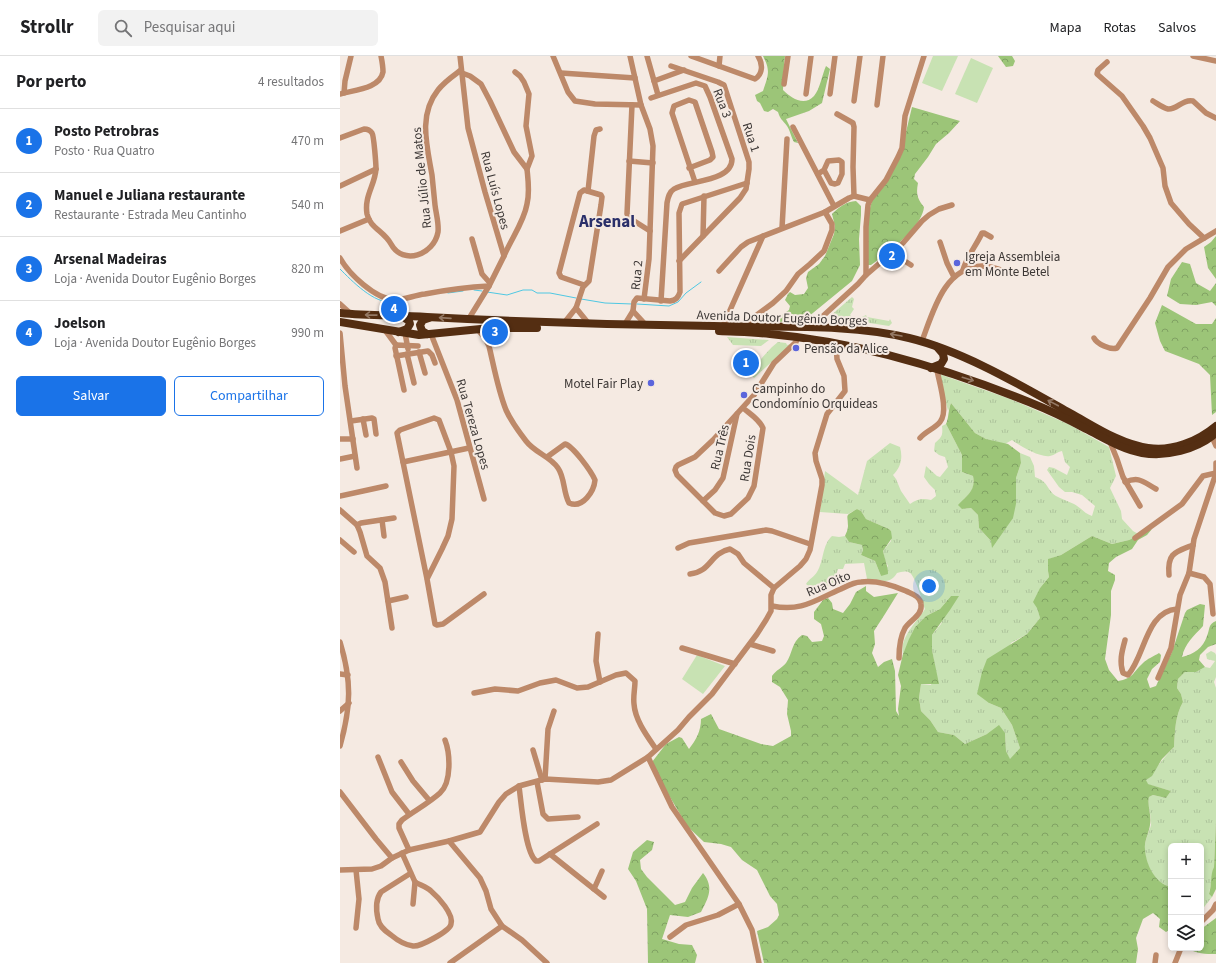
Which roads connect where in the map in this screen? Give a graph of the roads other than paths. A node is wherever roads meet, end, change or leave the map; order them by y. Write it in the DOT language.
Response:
graph roads {
  1 [pos="352,56"];
  2 [pos="381,56"];
  3 [pos="460,56"];
  4 [pos="553,56"];
  5 [pos="630,56"];
  6 [pos="647,56"];
  7 [pos="692,56"];
  8 [pos="720,56"];
  9 [pos="758,56"];
  10 [pos="788,56"];
  11 [pos="811,56"];
  12 [pos="835,56"];
  13 [pos="860,56"];
  14 [pos="883,56"];
  15 [pos="924,56"];
  16 [pos="1193,56"];
  17 [pos="1216,61"];
  18 [pos="1107,62"];
  19 [pos="671,66"];
  20 [pos="718,66"];
  21 [pos="685,70"];
  22 [pos="461,72"];
  23 [pos="515,72"];
  24 [pos="560,73"];
  25 [pos="635,78"];
  26 [pos="654,81"];
  27 [pos="784,84"];
  28 [pos="342,94"];
  29 [pos="806,94"];
  30 [pos="830,94"];
  31 [pos="658,95"];
  32 [pos="650,98"];
  33 [pos="854,101"];
  34 [pos="1153,101"];
  35 [pos="632,104"];
  36 [pos="641,105"];
  37 [pos="877,105"];
  38 [pos="837,114"];
  39 [pos="1216,118"];
  40 [pos="793,127"];
  41 [pos="600,129"];
  42 [pos="340,138"];
  43 [pos="786,139"];
  44 [pos="629,161"];
  45 [pos="653,163"];
  46 [pos="527,168"];
  47 [pos="689,168"];
  48 [pos="376,169"];
  49 [pos="824,170"];
  50 [pos="818,174"];
  51 [pos="695,182"];
  52 [pos="747,183"];
  53 [pos="340,186"];
  54 [pos="588,191"];
  55 [pos="704,196"];
  56 [pos="854,196"];
  57 [pos="870,200"];
  58 [pos="952,205"];
  59 [pos="834,206"];
  60 [pos="825,212"];
  61 [pos="369,219"];
  62 [pos="782,228"];
  63 [pos="340,231"];
  64 [pos="650,231"];
  65 [pos="1216,231"];
  66 [pos="703,236"];
  67 [pos="763,236"];
  68 [pos="991,237"];
  69 [pos="1204,238"];
  70 [pos="472,239"];
  71 [pos="940,242"];
  72 [pos="892,253"];
  73 [pos="504,256"];
  74 [pos="340,258"];
  75 [pos="679,261"];
  76 [pos="911,264"];
  77 [pos="719,270"];
  78 [pos="963,270"];
  79 [pos="1012,274"];
  80 [pos="866,276"];
  81 [pos="954,277"];
  82 [pos="584,285"];
  83 [pos="489,286"];
  84 [pos="644,299"];
  85 [pos="661,301"];
  86 [pos="340,304"];
  87 [pos="634,306"];
  88 [pos="576,308"];
  89 [pos="340,313"];
  90 [pos="351,314"];
  91 [pos="401,316"];
  92 [pos="430,317"];
  93 [pos="468,320"];
  94 [pos="340,322"];
  95 [pos="564,323"];
  96 [pos="589,324"];
  97 [pos="625,324"];
  98 [pos="645,324"];
  99 [pos="723,326"];
  100 [pos="744,326"];
  101 [pos="810,327"];
  102 [pos="385,330"];
  103 [pos="478,330"];
  104 [pos="340,333"];
  105 [pos="401,333"];
  106 [pos="429,334"];
  107 [pos="797,338"];
  108 [pos="1094,338"];
  109 [pos="922,341"];
  110 [pos="836,343"];
  111 [pos="935,345"];
  112 [pos="396,346"];
  113 [pos="407,347"];
  114 [pos="418,349"];
  115 [pos="408,354"];
  116 [pos="396,356"];
  117 [pos="435,364"];
  118 [pos="934,369"];
  119 [pos="425,373"];
  120 [pos="414,383"];
  121 [pos="343,386"];
  122 [pos="404,390"];
  123 [pos="743,408"];
  124 [pos="737,414"];
  125 [pos="363,419"];
  126 [pos="351,421"];
  127 [pos="1216,426"];
  128 [pos="376,434"];
  129 [pos="366,435"];
  130 [pos="1214,435"];
  131 [pos="920,438"];
  132 [pos="340,439"];
  133 [pos="353,439"];
  134 [pos="1110,442"];
  135 [pos="1216,446"];
  136 [pos="469,448"];
  137 [pos="451,452"];
  138 [pos="355,456"];
  139 [pos="547,457"];
  140 [pos="340,459"];
  141 [pos="403,462"];
  142 [pos="1216,463"];
  143 [pos="357,468"];
  144 [pos="1216,473"];
  145 [pos="1125,482"];
  146 [pos="386,486"];
  147 [pos="1156,489"];
  148 [pos="340,496"];
  149 [pos="484,499"];
  150 [pos="703,502"];
  151 [pos="1140,506"];
  152 [pos="340,510"];
  153 [pos="394,518"];
  154 [pos="382,520"];
  155 [pos="357,525"];
  156 [pos="384,536"];
  157 [pos="1135,538"];
  158 [pos="340,540"];
  159 [pos="810,544"];
  160 [pos="1193,545"];
  161 [pos="678,548"];
  162 [pos="354,552"];
  163 [pos="1188,573"];
  164 [pos="690,574"];
  165 [pos="1169,575"];
  166 [pos="427,579"];
  167 [pos="774,588"];
  168 [pos="484,594"];
  169 [pos="406,597"];
  170 [pos="388,601"];
  171 [pos="772,606"];
  172 [pos="1177,609"];
  173 [pos="1213,614"];
  174 [pos="392,628"];
  175 [pos="598,634"];
  176 [pos="1125,640"];
  177 [pos="340,642"];
  178 [pos="750,644"];
  179 [pos="682,648"];
  180 [pos="773,651"];
  181 [pos="899,658"];
  182 [pos="735,664"];
  183 [pos="340,674"];
  184 [pos="348,675"];
  185 [pos="1158,678"];
  186 [pos="600,682"];
  187 [pos="474,693"];
  188 [pos="349,703"];
  189 [pos="554,710"];
  190 [pos="340,711"];
  191 [pos="445,740"];
  192 [pos="340,746"];
  193 [pos="656,749"];
  194 [pos="533,750"];
  195 [pos="378,757"];
  196 [pos="648,757"];
  197 [pos="401,762"];
  198 [pos="542,780"];
  199 [pos="519,786"];
  200 [pos="340,792"];
  201 [pos="429,800"];
  202 [pos="409,814"];
  203 [pos="578,817"];
  204 [pos="597,824"];
  205 [pos="449,841"];
  206 [pos="409,850"];
  207 [pos="402,853"];
  208 [pos="550,854"];
  209 [pos="392,858"];
  210 [pos="340,870"];
  211 [pos="356,870"];
  212 [pos="602,871"];
  213 [pos="411,873"];
  214 [pos="415,882"];
  215 [pos="594,889"];
  216 [pos="604,897"];
  217 [pos="413,904"];
  218 [pos="739,904"];
  219 [pos="1216,904"];
  220 [pos="1204,919"];
  221 [pos="502,926"];
  222 [pos="356,928"];
  223 [pos="670,937"];
  224 [pos="1180,951"];
  225 [pos="1156,955"];
  226 [pos="450,963"];
  227 [pos="546,963"];
  228 [pos="759,963"];
  229 [pos="1155,963"];
  230 [pos="1175,963"];
  1 -- 28 [label="street"];
  2 -- 28 [label="street"];
  3 -- 22 [label="street, Rua Luís Lopes"];
  4 -- 24 [label="street"];
  5 -- 25 [label="street"];
  6 -- 26 [label="street"];
  7 -- 20 [label="street"];
  8 -- 20 [label="street"];
  9 -- 20 [label="street"];
  10 -- 27 [label="street"];
  11 -- 29 [label="street"];
  12 -- 30 [label="street"];
  13 -- 33 [label="street"];
  14 -- 37 [label="street"];
  15 -- 57 [label="street"];
  16 -- 17 [label="street"];
  18 -- 69 [label="street"];
  19 -- 21 [label="street, Rua 1"];
  21 -- 26 [label="street"];
  21 -- 52 [label="street, Rua 1"];
  22 -- 46 [label="street"];
  22 -- 61 [label="street, Rua Júlio de Matos"];
  22 -- 73 [label="street, Rua Luís Lopes"];
  23 -- 46 [label="street"];
  24 -- 25 [label="street"];
  24 -- 35 [label="street"];
  25 -- 36 [label="street"];
  26 -- 31 [label="street"];
  31 -- 32 [label="street, Rua 3"];
  31 -- 51 [label="street, Rua 3"];
  34 -- 39 [label="street"];
  35 -- 36 [label="street"];
  35 -- 44 [label="street"];
  36 -- 45 [label="street"];
  38 -- 56 [label="street"];
  40 -- 50 [label="street"];
  41 -- 54 [label="street"];
  42 -- 48 [label="street"];
  43 -- 62 [label="street"];
  44 -- 45 [label="street"];
  44 -- 64 [label="street"];
  45 -- 64 [label="street"];
  46 -- 73 [label="street"];
  47 -- 47 [label="street"];
  47 -- 51 [label="street"];
  48 -- 53 [label="street"];
  48 -- 61 [label="street"];
  49 -- 50 [label="street"];
  50 -- 59 [label="street"];
  51 -- 85 [label="street"];
  52 -- 55 [label="street"];
  52 -- 66 [label="street, Rua 1"];
  54 -- 82 [label="street"];
  54 -- 82 [label="street"];
  55 -- 66 [label="street"];
  55 -- 75 [label="street, Rua 2"];
  56 -- 57 [label="street"];
  56 -- 59 [label="street"];
  57 -- 80 [label="street"];
  58 -- 72 [label="street"];
  59 -- 60 [label="street"];
  60 -- 62 [label="street"];
  60 -- 100 [label="street"];
  61 -- 63 [label="street"];
  62 -- 67 [label="street"];
  64 -- 84 [label="street, Rua 2"];
  65 -- 69 [label="street"];
  66 -- 75 [label="street, Rua 1"];
  67 -- 77 [label="street"];
  67 -- 99 [label="street"];
  68 -- 78 [label="street"];
  69 -- 108 [label="street"];
  70 -- 83 [label="street"];
  71 -- 81 [label="street"];
  72 -- 76 [label="street"];
  72 -- 80 [label="street"];
  73 -- 83 [label="street"];
  74 -- 83 [label="street"];
  75 -- 85 [label="street, Rua 2"];
  78 -- 79 [label="street"];
  78 -- 81 [label="street"];
  80 -- 101 [label="street"];
  81 -- 109 [label="street"];
  82 -- 88 [label="street"];
  83 -- 93 [label="street"];
  84 -- 85 [label="street, Rua 2"];
  84 -- 87 [label="street"];
  86 -- 90 [label="street"];
  87 -- 97 [label="street"];
  87 -- 98 [label="street"];
  88 -- 95 [label="street"];
  88 -- 96 [label="street"];
  89 -- 90 [label="highway, Avenida Doutor Eugênio Borges"];
  91 -- 90 [label="highway, Avenida Doutor Eugênio Borges, one-way"];
  91 -- 92 [label="highway, Avenida Doutor Eugênio Borges"];
  91 -- 105 [label="highway"];
  93 -- 92 [label="highway, Avenida Doutor Eugênio Borges, one-way"];
  92 -- 106 [label="highway"];
  93 -- 95 [label="highway, Avenida Doutor Eugênio Borges"];
  94 -- 102 [label="highway, Avenida Doutor Eugênio Borges"];
  95 -- 96 [label="highway, Avenida Doutor Eugênio Borges"];
  96 -- 97 [label="highway, Avenida Doutor Eugênio Borges"];
  97 -- 98 [label="highway, Avenida Doutor Eugênio Borges"];
  98 -- 99 [label="highway, Avenida Doutor Eugênio Borges"];
  99 -- 100 [label="highway, Avenida Doutor Eugênio Borges"];
  100 -- 101 [label="highway, Avenida Doutor Eugênio Borges"];
  109 -- 101 [label="highway, Avenida Doutor Eugênio Borges, one-way"];
  102 -- 105 [label="highway, Avenida Doutor Eugênio Borges"];
  102 -- 112 [label="street"];
  103 -- 106 [label="highway, Avenida Doutor Eugênio Borges"];
  103 -- 107 [label="highway, Avenida Doutor Eugênio Borges"];
  103 -- 139 [label="street"];
  104 -- 121 [label="street"];
  105 -- 106 [label="highway, Avenida Doutor Eugênio Borges"];
  105 -- 113 [label="street"];
  106 -- 136 [label="street, Rua Tereza Lopes"];
  107 -- 110 [label="highway, Avenida Doutor Eugênio Borges"];
  107 -- 123 [label="street"];
  109 -- 111 [label="highway, Avenida Doutor Eugênio Borges"];
  110 -- 118 [label="highway, Avenida Doutor Eugênio Borges"];
  110 -- 159 [label="street"];
  111 -- 118 [label="highway"];
  127 -- 111 [label="highway, Avenida Doutor Eugênio Borges, one-way"];
  112 -- 113 [label="street"];
  112 -- 116 [label="street"];
  113 -- 114 [label="street"];
  113 -- 115 [label="street"];
  114 -- 115 [label="street"];
  114 -- 117 [label="street"];
  114 -- 119 [label="street"];
  115 -- 116 [label="street"];
  115 -- 120 [label="street"];
  116 -- 122 [label="street"];
  118 -- 131 [label="street"];
  118 -- 134 [label="highway, Avenida Doutor Eugênio Borges, one-way"];
  121 -- 126 [label="street"];
  123 -- 124 [label="street"];
  123 -- 150 [label="street, Rua Dois"];
  124 -- 150 [label="street, Rua Três"];
  124 -- 150 [label="street"];
  125 -- 126 [label="street"];
  125 -- 128 [label="street"];
  125 -- 129 [label="street"];
  126 -- 133 [label="street"];
  130 -- 134 [label="highway, Avenida Doutor Eugênio Borges"];
  130 -- 135 [label="street"];
  132 -- 133 [label="street"];
  133 -- 138 [label="street"];
  134 -- 145 [label="street"];
  136 -- 137 [label="street"];
  136 -- 149 [label="street, Rua Tereza Lopes"];
  137 -- 141 [label="street"];
  137 -- 141 [label="street"];
  137 -- 166 [label="street"];
  138 -- 140 [label="street"];
  138 -- 143 [label="street"];
  139 -- 139 [label="street"];
  141 -- 166 [label="street"];
  142 -- 144 [label="street"];
  144 -- 157 [label="street"];
  144 -- 160 [label="street"];
  145 -- 147 [label="street"];
  145 -- 151 [label="street"];
  146 -- 148 [label="street"];
  152 -- 155 [label="street"];
  153 -- 154 [label="street"];
  154 -- 155 [label="street"];
  154 -- 156 [label="street"];
  155 -- 170 [label="street"];
  158 -- 162 [label="street"];
  159 -- 161 [label="street"];
  159 -- 167 [label="street"];
  160 -- 163 [label="street"];
  160 -- 165 [label="street"];
  163 -- 172 [label="street"];
  163 -- 173 [label="street"];
  164 -- 167 [label="street"];
  166 -- 168 [label="street"];
  167 -- 171 [label="street"];
  169 -- 170 [label="street"];
  170 -- 174 [label="street"];
  171 -- 178 [label="street"];
  171 -- 181 [label="street, Rua Oito"];
  172 -- 176 [label="street"];
  172 -- 185 [label="street"];
  175 -- 186 [label="street"];
  177 -- 184 [label="street"];
  178 -- 180 [label="street"];
  178 -- 182 [label="street"];
  179 -- 182 [label="street"];
  182 -- 193 [label="street"];
  183 -- 184 [label="street"];
  184 -- 188 [label="street"];
  186 -- 187 [label="street"];
  186 -- 193 [label="street"];
  188 -- 190 [label="street"];
  188 -- 192 [label="street"];
  189 -- 198 [label="street"];
  191 -- 201 [label="street"];
  193 -- 196 [label="street"];
  194 -- 198 [label="street"];
  195 -- 202 [label="street"];
  196 -- 198 [label="street"];
  196 -- 218 [label="street"];
  197 -- 201 [label="street"];
  198 -- 199 [label="street"];
  198 -- 203 [label="street"];
  199 -- 205 [label="street"];
  199 -- 208 [label="street"];
  200 -- 209 [label="street"];
  201 -- 202 [label="street"];
  202 -- 206 [label="street"];
  204 -- 208 [label="street"];
  205 -- 206 [label="street"];
  205 -- 221 [label="street"];
  206 -- 207 [label="street"];
  207 -- 209 [label="street"];
  207 -- 213 [label="street"];
  208 -- 215 [label="street"];
  209 -- 211 [label="street"];
  210 -- 211 [label="street"];
  211 -- 222 [label="street"];
  212 -- 215 [label="street"];
  213 -- 214 [label="street"];
  213 -- 214 [label="street"];
  214 -- 217 [label="street"];
  215 -- 216 [label="street"];
  218 -- 223 [label="street"];
  218 -- 228 [label="street"];
  219 -- 220 [label="street"];
  221 -- 226 [label="street"];
  221 -- 227 [label="street"];
  224 -- 230 [label="street"];
  225 -- 229 [label="street"];
}
